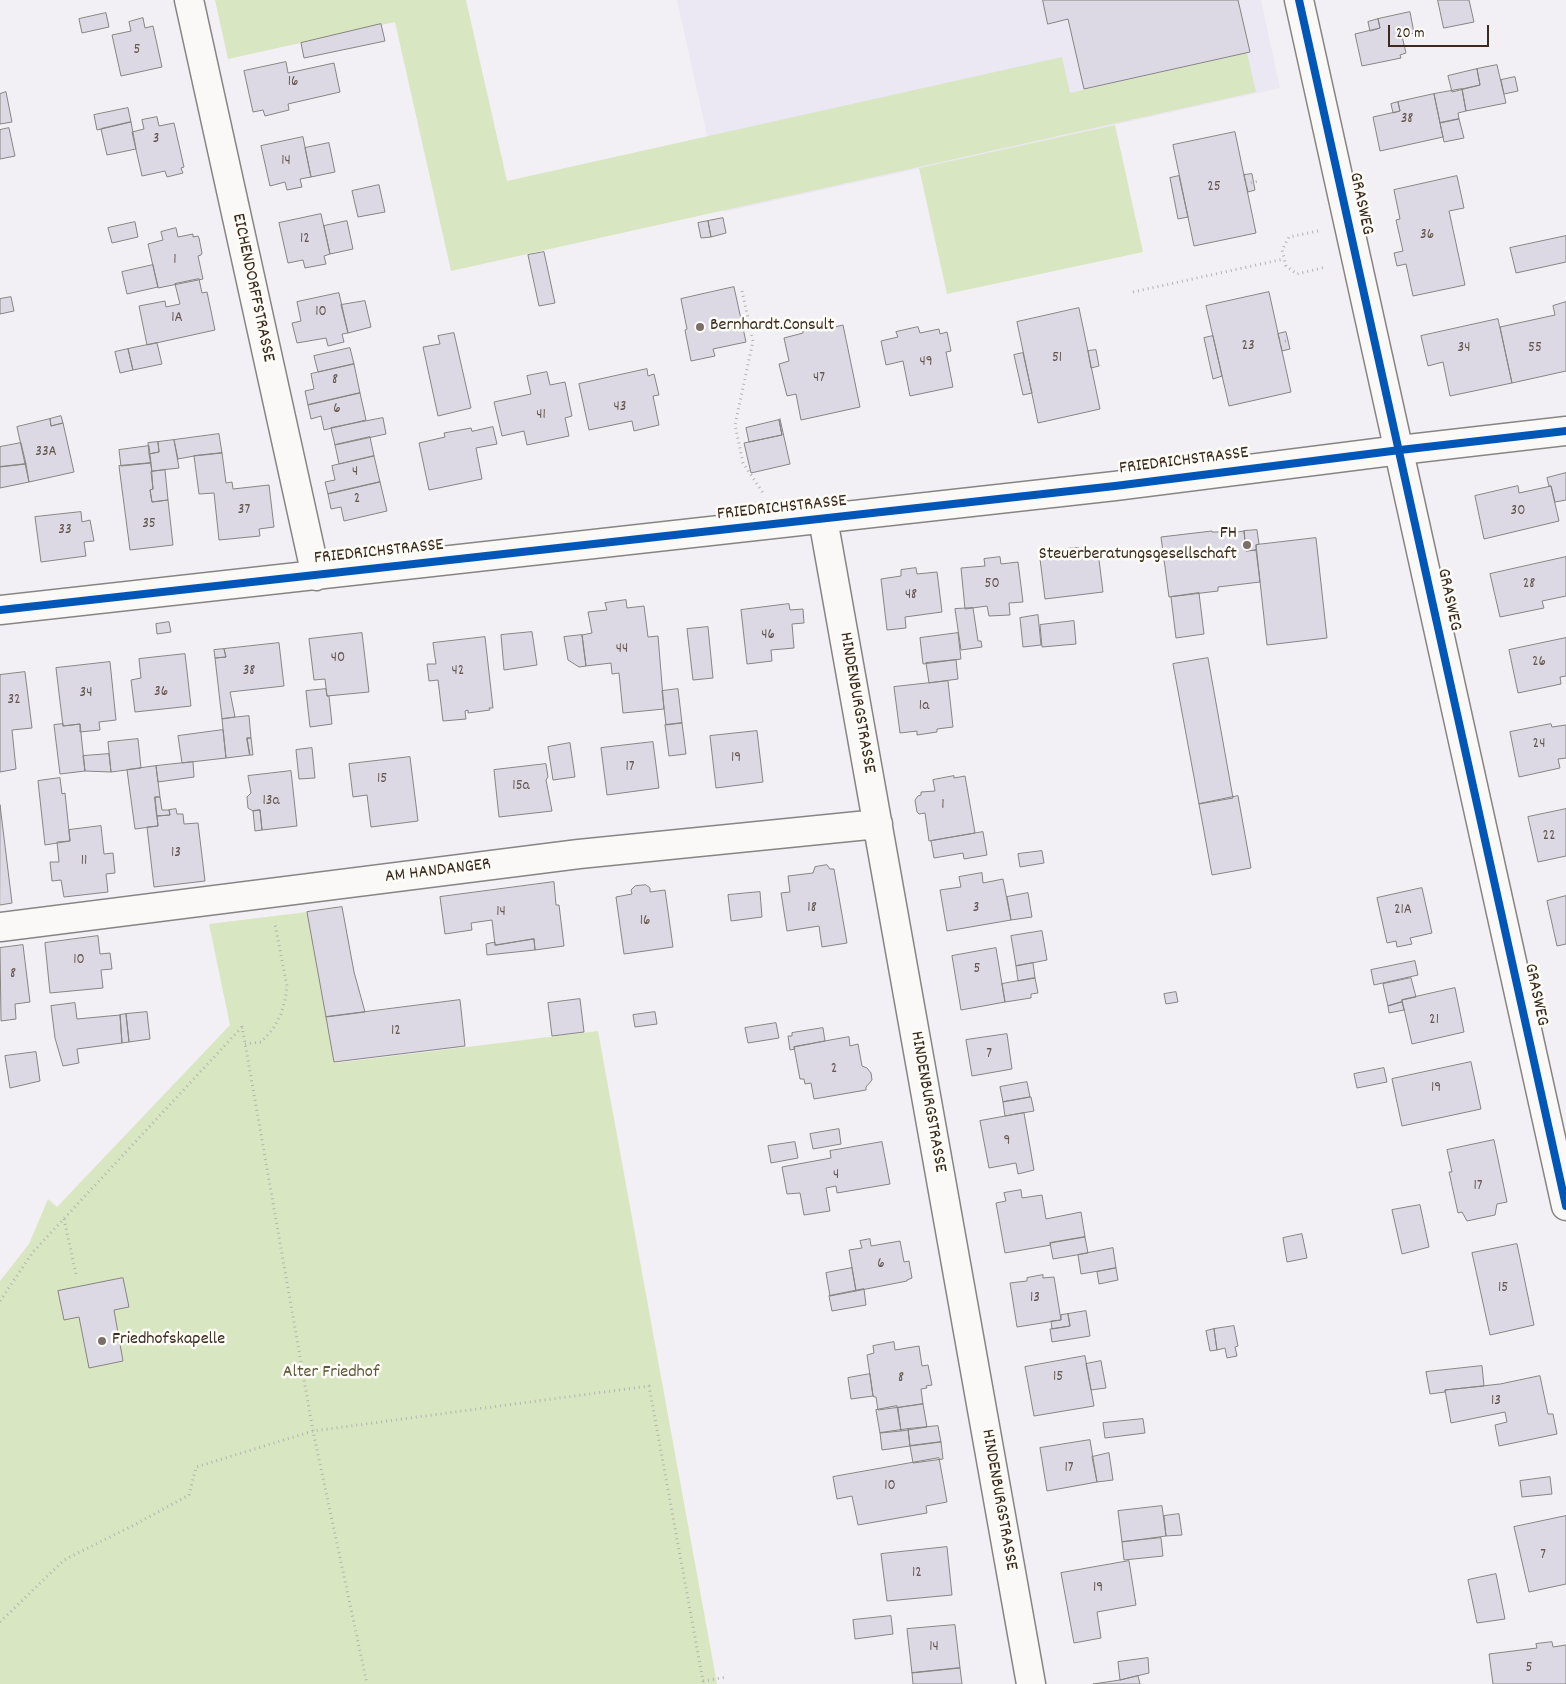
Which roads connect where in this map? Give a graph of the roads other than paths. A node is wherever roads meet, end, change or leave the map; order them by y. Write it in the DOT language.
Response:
graph roads {
  1 [pos="189,0"];
  2 [pos="1299,0"];
  3 [pos="1566,431"];
  4 [pos="1400,450"];
  5 [pos="823,520"];
  6 [pos="316,576"];
  7 [pos="0,610"];
  8 [pos="878,824"];
  9 [pos="0,927"];
  10 [pos="1566,1206"];
  11 [pos="1031,1684"];
  1 -- 6 [label="street, EICHENDORFFSTRASSE"];
  2 -- 4 [label="street, GRASWEG"];
  3 -- 4 [label="street, FRIEDRICHSTRASSE"];
  4 -- 5 [label="street, FRIEDRICHSTRASSE"];
  4 -- 10 [label="street, GRASWEG"];
  5 -- 6 [label="street, FRIEDRICHSTRASSE"];
  5 -- 8 [label="street, HINDENBURGSTRASSE"];
  6 -- 7 [label="street, FRIEDRICHSTRASSE"];
  8 -- 9 [label="street, AM HANDANGER"];
  8 -- 11 [label="street, HINDENBURGSTRASSE"];
}
